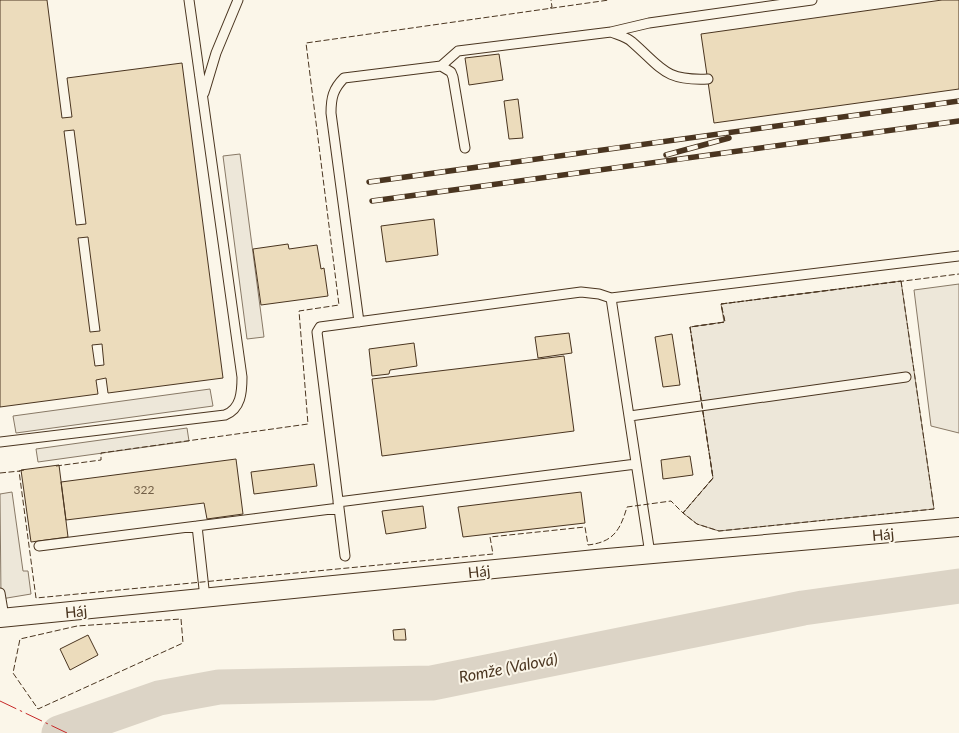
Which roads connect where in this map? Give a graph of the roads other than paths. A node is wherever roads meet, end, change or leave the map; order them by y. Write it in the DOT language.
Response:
graph roads {
  1 [pos="189,0"];
  2 [pos="238,0"];
  3 [pos="812,0"];
  4 [pos="611,32"];
  5 [pos="441,66"];
  6 [pos="708,79"];
  7 [pos="204,96"];
  8 [pos="465,148"];
  9 [pos="959,256"];
  10 [pos="611,298"];
  11 [pos="359,322"];
  12 [pos="906,377"];
  13 [pos="630,416"];
  14 [pos="0,442"];
  15 [pos="636,464"];
  16 [pos="338,505"];
  17 [pos="197,526"];
  18 [pos="956,526"];
  19 [pos="39,546"];
  20 [pos="650,554"];
  21 [pos="345,556"];
  22 [pos="0,593"];
  23 [pos="205,598"];
  24 [pos="2,618"];
  1 -- 7 [label="lane"];
  2 -- 7 [label="lane"];
  3 -- 4 [label="lane"];
  4 -- 5 [label="lane"];
  4 -- 6 [label="lane"];
  5 -- 8 [label="lane"];
  5 -- 11 [label="lane"];
  7 -- 14 [label="lane"];
  9 -- 10 [label="lane"];
  10 -- 11 [label="lane"];
  10 -- 13 [label="lane"];
  11 -- 16 [label="lane"];
  12 -- 13 [label="lane"];
  13 -- 15 [label="lane"];
  15 -- 16 [label="lane"];
  15 -- 20 [label="lane"];
  16 -- 17 [label="lane"];
  16 -- 21 [label="lane"];
  17 -- 19 [label="lane"];
  17 -- 23 [label="lane"];
  18 -- 20 [label="street, Háj"];
  20 -- 23 [label="street, Háj"];
  22 -- 24 [label="lane"];
  23 -- 24 [label="street, Háj"];
}
